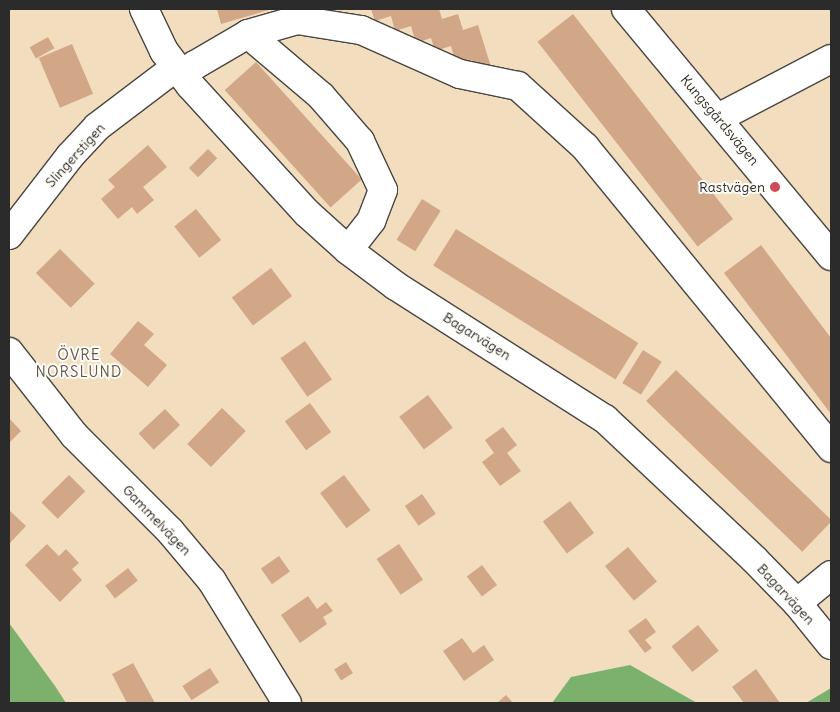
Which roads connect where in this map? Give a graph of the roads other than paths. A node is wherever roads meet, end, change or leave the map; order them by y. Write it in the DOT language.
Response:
graph roads {
  1 [pos="144,9"];
  2 [pos="626,9"];
  3 [pos="248,34"];
  4 [pos="831,59"];
  5 [pos="180,71"];
  6 [pos="718,118"];
  7 [pos="9,235"];
  8 [pos="348,250"];
  9 [pos="831,256"];
  10 [pos="9,352"];
  11 [pos="831,448"];
  12 [pos="831,575"];
  13 [pos="797,603"];
  14 [pos="831,645"];
  15 [pos="287,703"];
  1 -- 5 [label="street, Bagarvägen"];
  2 -- 6 [label="street, Kungsgårdsvägen"];
  3 -- 5 [label="street, Slingerstigen"];
  3 -- 8 [label="street"];
  3 -- 11 [label="street, Slingerstigen"];
  4 -- 6 [label="street"];
  5 -- 7 [label="street, Slingerstigen"];
  5 -- 8 [label="street, Bagarvägen"];
  6 -- 9 [label="street, Kungsgårdsvägen"];
  8 -- 13 [label="street, Bagarvägen"];
  10 -- 15 [label="street, Gammelvägen"];
  12 -- 13 [label="street"];
  13 -- 14 [label="street, Bagarvägen"];
}
